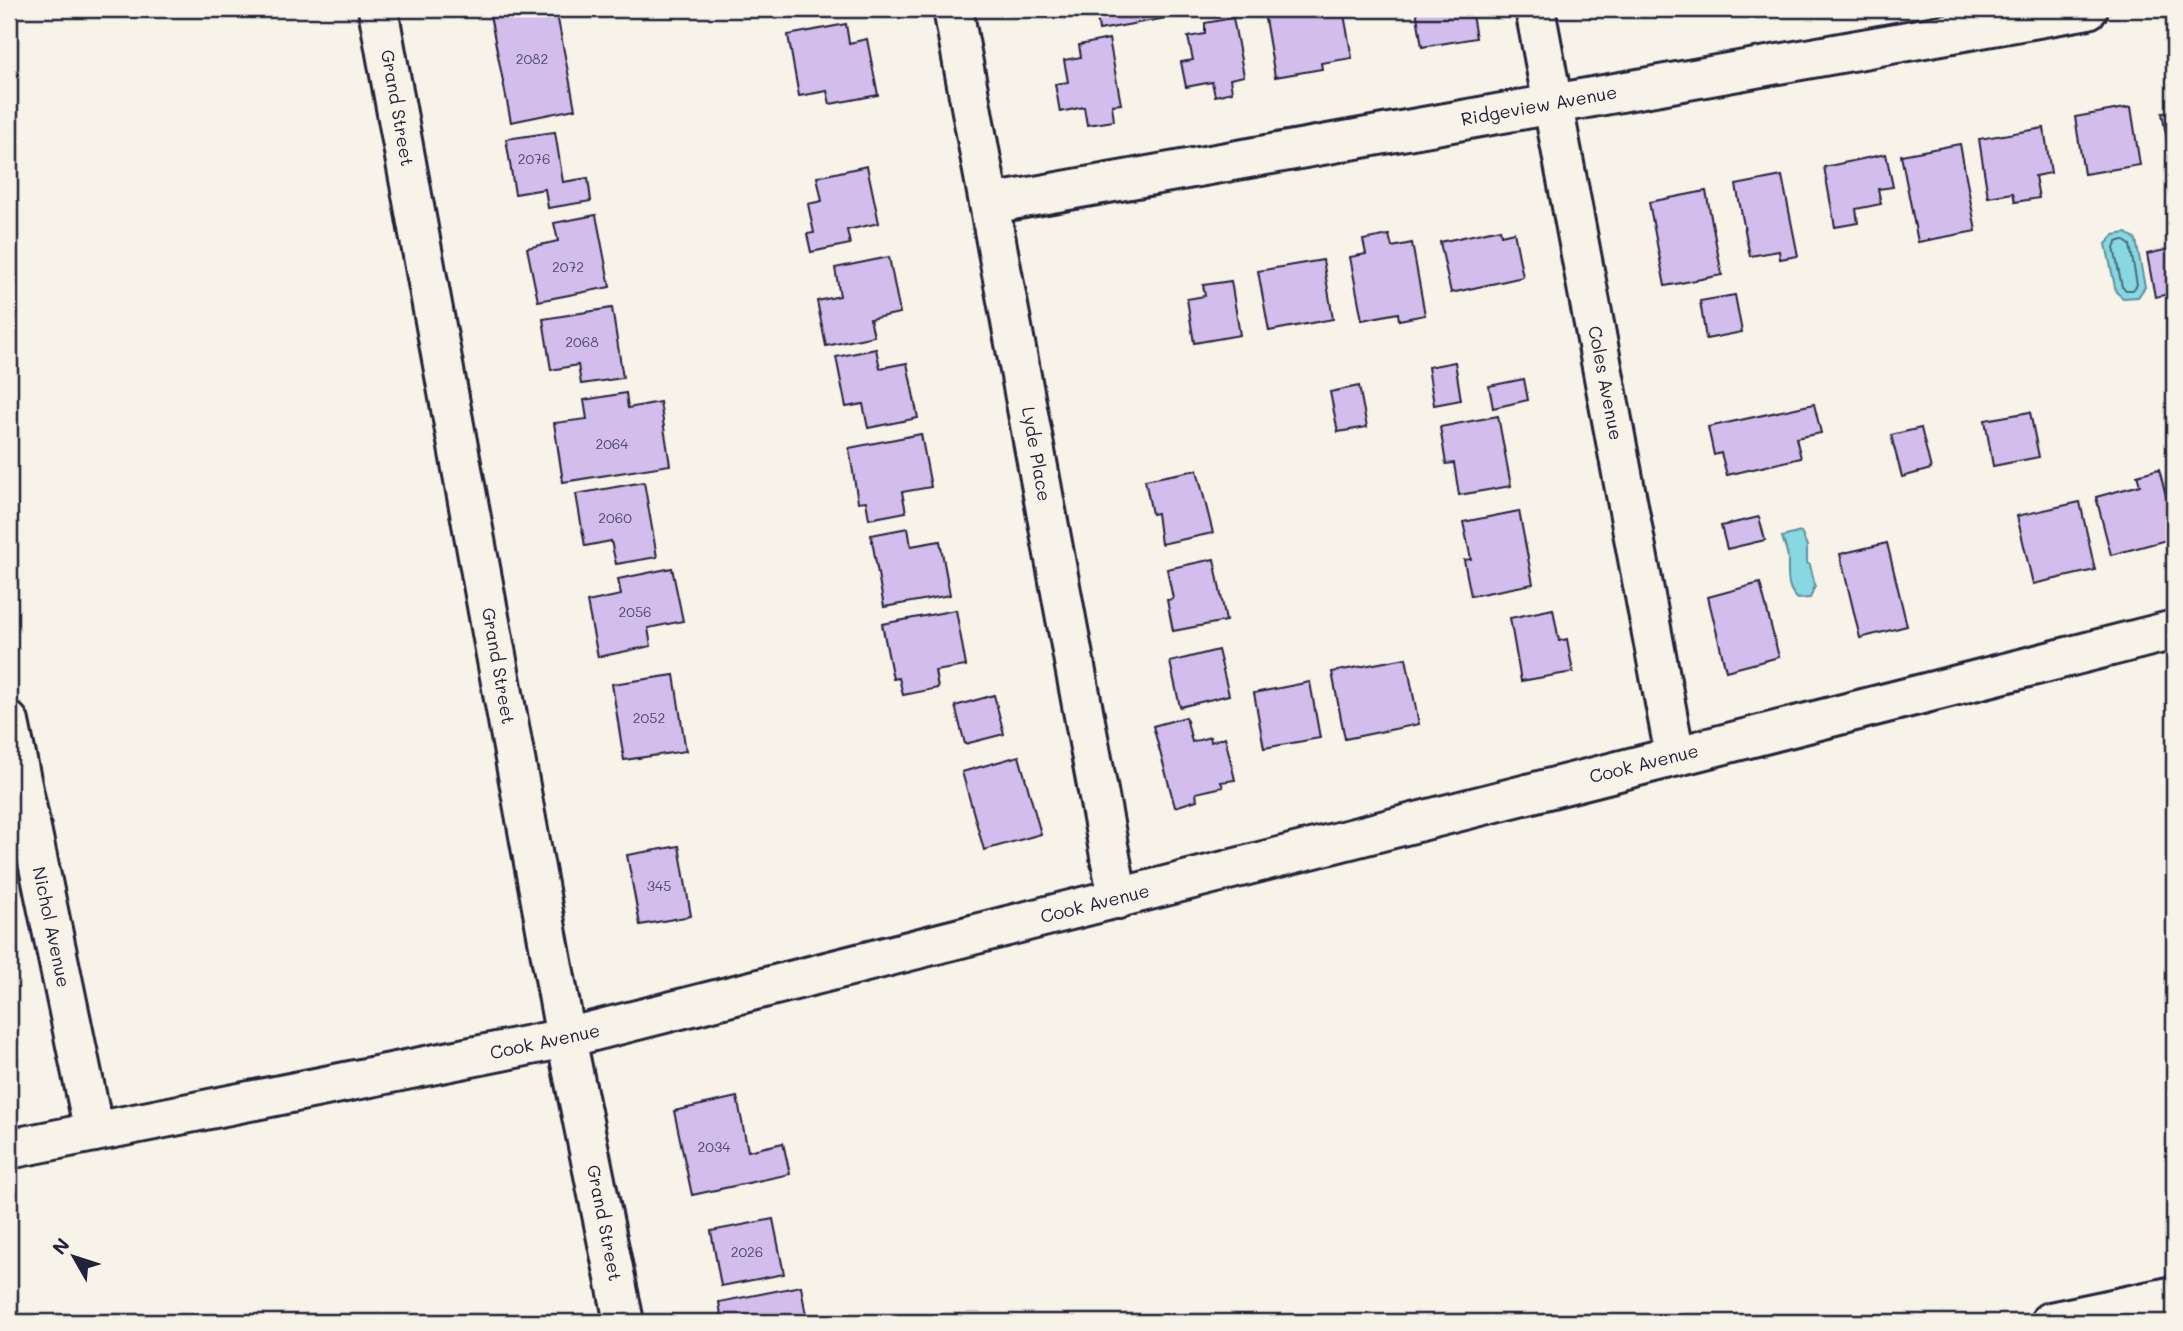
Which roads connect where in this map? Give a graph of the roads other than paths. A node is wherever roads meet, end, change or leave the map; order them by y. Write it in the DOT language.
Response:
graph roads {
  1 [pos="378,9"];
  2 [pos="953,9"];
  3 [pos="1535,9"];
  4 [pos="2088,9"];
  5 [pos="1553,103"];
  6 [pos="990,204"];
  7 [pos="2174,630"];
  8 [pos="9,722"];
  9 [pos="1675,757"];
  10 [pos="1118,899"];
  11 [pos="566,1038"];
  12 [pos="94,1132"];
  13 [pos="9,1149"];
  14 [pos="2174,1296"];
  15 [pos="624,1322"];
  16 [pos="2050,1322"];
  1 -- 11 [label="street, Grand Street"];
  2 -- 6 [label="street, Lyde Place"];
  3 -- 5 [label="street, Coles Avenue"];
  4 -- 5 [label="street, Ridgeview Avenue"];
  5 -- 6 [label="street, Ridgeview Avenue"];
  5 -- 9 [label="street, Coles Avenue"];
  6 -- 10 [label="street, Lyde Place"];
  7 -- 9 [label="street, Cook Avenue"];
  8 -- 12 [label="street, Nichol Avenue"];
  9 -- 10 [label="street, Cook Avenue"];
  10 -- 11 [label="street, Cook Avenue"];
  11 -- 12 [label="street, Cook Avenue"];
  11 -- 15 [label="street, Grand Street"];
  12 -- 13 [label="street, Cook Avenue"];
  14 -- 16 [label="street"];
}
